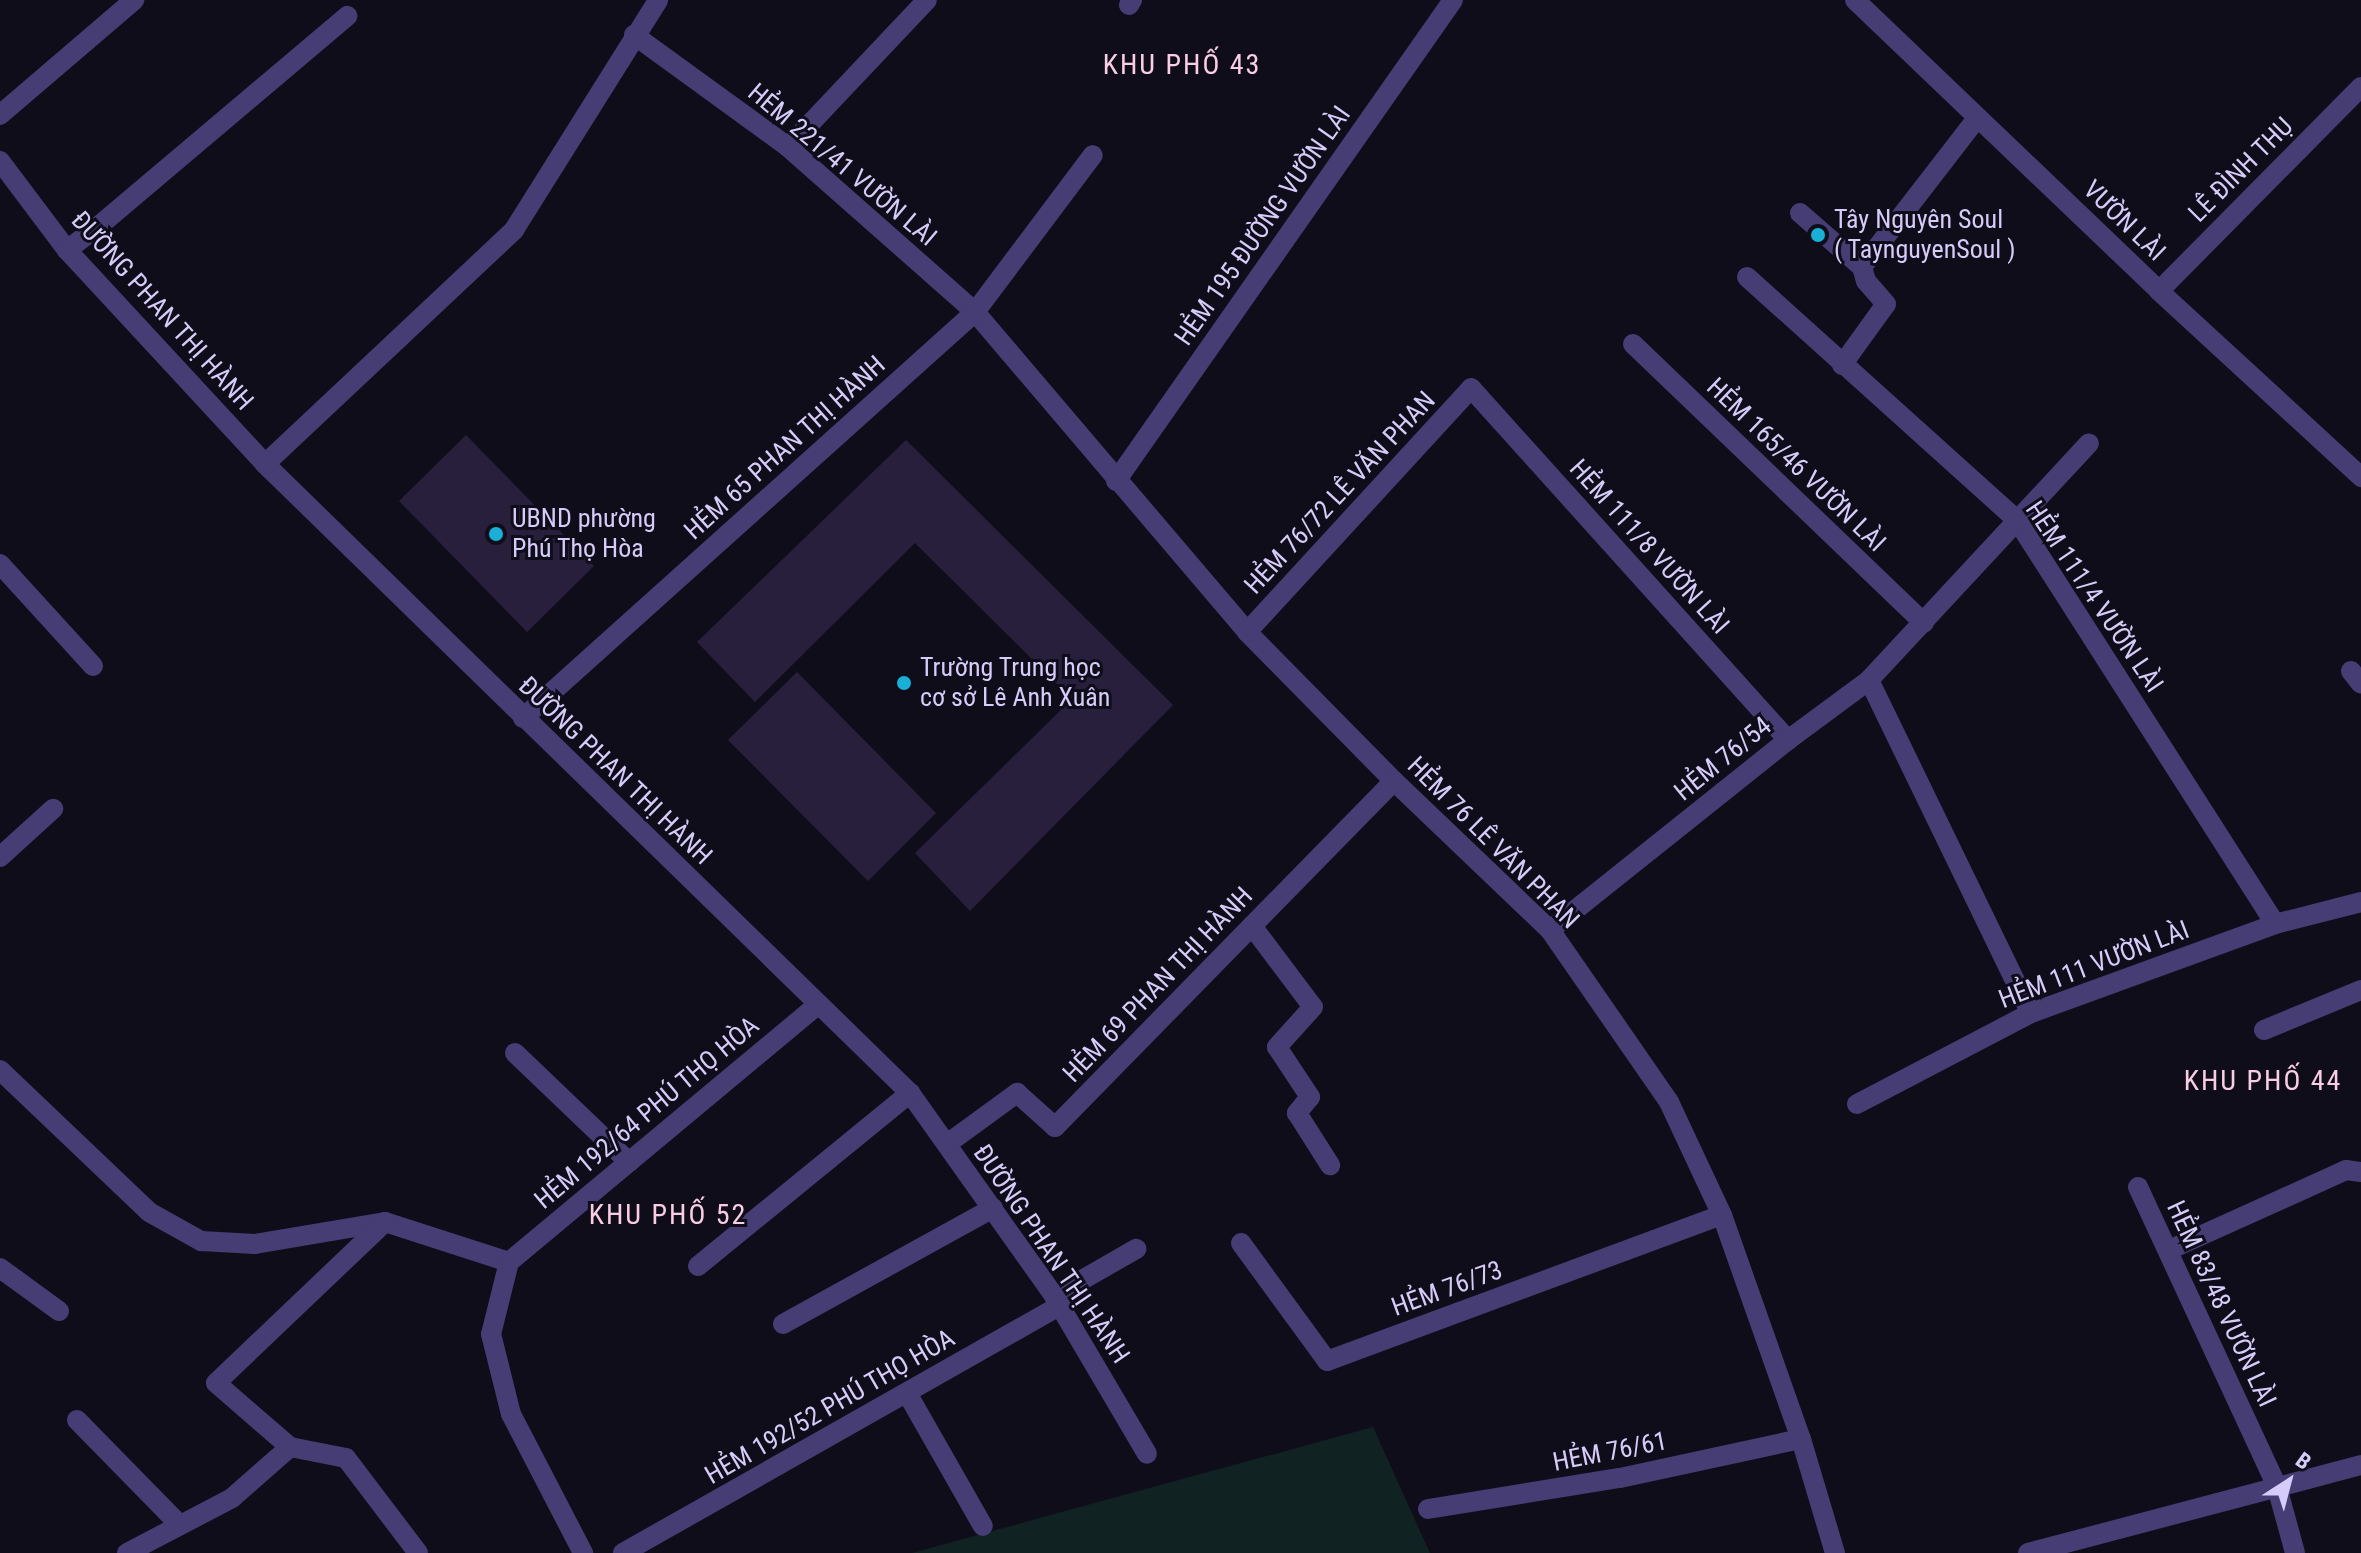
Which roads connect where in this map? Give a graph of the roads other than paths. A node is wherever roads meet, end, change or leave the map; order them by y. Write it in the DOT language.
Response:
graph roads {
  1 [pos="134,0"];
  2 [pos="658,0"];
  3 [pos="927,0"];
  4 [pos="1453,0"];
  5 [pos="1855,0"];
  6 [pos="347,16"];
  7 [pos="634,35"];
  8 [pos="2361,87"];
  9 [pos="0,115"];
  10 [pos="1977,118"];
  11 [pos="788,147"];
  12 [pos="1093,155"];
  13 [pos="0,161"];
  14 [pos="7,188"];
  15 [pos="1800,213"];
  16 [pos="67,250"];
  17 [pos="1862,267"];
  18 [pos="1747,277"];
  19 [pos="2159,291"];
  20 [pos="975,312"];
  21 [pos="1633,344"];
  22 [pos="1842,365"];
  23 [pos="1471,388"];
  24 [pos="2089,443"];
  25 [pos="265,464"];
  26 [pos="2361,477"];
  27 [pos="1116,481"];
  28 [pos="2017,520"];
  29 [pos="0,564"];
  30 [pos="1924,623"];
  31 [pos="1247,632"];
  32 [pos="93,666"];
  33 [pos="1869,680"];
  34 [pos="523,718"];
  35 [pos="1788,740"];
  36 [pos="1394,781"];
  37 [pos="53,809"];
  38 [pos="0,857"];
  39 [pos="2361,902"];
  40 [pos="2275,924"];
  41 [pos="1252,926"];
  42 [pos="1550,930"];
  43 [pos="2361,990"];
  44 [pos="819,1004"];
  45 [pos="2031,1013"];
  46 [pos="2264,1030"];
  47 [pos="515,1053"];
  48 [pos="0,1070"];
  49 [pos="910,1093"];
  50 [pos="1857,1104"];
  51 [pos="947,1144"];
  52 [pos="629,1162"];
  53 [pos="1330,1165"];
  54 [pos="2361,1172"];
  55 [pos="2138,1187"];
  56 [pos="993,1208"];
  57 [pos="1722,1215"];
  58 [pos="385,1222"];
  59 [pos="1241,1243"];
  60 [pos="1136,1249"];
  61 [pos="2169,1250"];
  62 [pos="509,1262"];
  63 [pos="698,1266"];
  64 [pos="0,1268"];
  65 [pos="1058,1301"];
  66 [pos="59,1311"];
  67 [pos="783,1324"];
  68 [pos="907,1393"];
  69 [pos="77,1420"];
  70 [pos="1801,1439"];
  71 [pos="290,1447"];
  72 [pos="1147,1454"];
  73 [pos="2361,1465"];
  74 [pos="2277,1487"];
  75 [pos="1428,1509"];
  76 [pos="180,1525"];
  77 [pos="983,1526"];
  78 [pos="127,1553"];
  79 [pos="418,1553"];
  80 [pos="583,1553"];
  81 [pos="623,1553"];
  82 [pos="1835,1553"];
  83 [pos="2028,1553"];
  84 [pos="2295,1553"];
  1 -- 9 [label="street"];
  2 -- 7 [label="street"];
  3 -- 11 [label="street"];
  4 -- 27 [label="street, HẺM 195 ĐƯỜNG VƯỜN LÀI"];
  5 -- 10 [label="street, VƯỜN LÀI"];
  6 -- 16 [label="street"];
  7 -- 11 [label="street, HẺM 221/41 VƯỜN LÀI"];
  7 -- 25 [label="street"];
  8 -- 19 [label="street, LÊ ĐÌNH THỤ"];
  10 -- 17 [label="street"];
  10 -- 19 [label="street, VƯỜN LÀI"];
  11 -- 20 [label="street, HẺM 221/41 VƯỜN LÀI"];
  12 -- 20 [label="street, HẺM 65 PHAN THỊ HÀNH"];
  13 -- 14 [label="street, ĐƯỜNG PHAN THỊ HÀNH"];
  14 -- 16 [label="street, ĐƯỜNG PHAN THỊ HÀNH"];
  15 -- 17 [label="street"];
  16 -- 25 [label="street, ĐƯỜNG PHAN THỊ HÀNH"];
  17 -- 22 [label="street"];
  18 -- 22 [label="street, HẺM 111/4 VƯỜN LÀI"];
  19 -- 26 [label="street, VƯỜN LÀI"];
  20 -- 27 [label="street, HẺM 76 LÊ VĂN PHAN"];
  20 -- 34 [label="street, HẺM 65 PHAN THỊ HÀNH"];
  21 -- 30 [label="street, HẺM 165/46 VƯỜN LÀI"];
  22 -- 28 [label="street, HẺM 111/4 VƯỜN LÀI"];
  23 -- 31 [label="street, HẺM 76/72 LÊ VĂN PHAN"];
  23 -- 35 [label="street, HẺM 111/8 VƯỜN LÀI"];
  24 -- 28 [label="street, HẺM 76/54"];
  25 -- 34 [label="street, ĐƯỜNG PHAN THỊ HÀNH"];
  27 -- 31 [label="street, HẺM 76 LÊ VĂN PHAN"];
  28 -- 30 [label="street, HẺM 76/54"];
  28 -- 40 [label="street, HẺM 111/4 VƯỜN LÀI"];
  29 -- 32 [label="street"];
  30 -- 33 [label="street, HẺM 76/54"];
  31 -- 36 [label="street, HẺM 76 LÊ VĂN PHAN"];
  33 -- 35 [label="street, HẺM 76/54"];
  33 -- 45 [label="street"];
  34 -- 44 [label="street, ĐƯỜNG PHAN THỊ HÀNH"];
  35 -- 42 [label="street, HẺM 76/54"];
  36 -- 41 [label="street, HẺM 69 PHAN THỊ HÀNH"];
  36 -- 42 [label="street, HẺM 76 LÊ VĂN PHAN"];
  37 -- 38 [label="street"];
  39 -- 40 [label="street, HẺM 111 VƯỜN LÀI"];
  40 -- 45 [label="street, HẺM 111 VƯỜN LÀI"];
  41 -- 51 [label="street, HẺM 69 PHAN THỊ HÀNH"];
  41 -- 53 [label="street"];
  42 -- 57 [label="street, HẺM 76 LÊ VĂN PHAN"];
  43 -- 46 [label="street"];
  44 -- 49 [label="street, ĐƯỜNG PHAN THỊ HÀNH"];
  44 -- 52 [label="street, HẺM 192/64 PHÚ THỌ HÒA"];
  45 -- 50 [label="street, HẺM 111 VƯỜN LÀI"];
  47 -- 52 [label="street"];
  48 -- 58 [label="street"];
  49 -- 51 [label="street, ĐƯỜNG PHAN THỊ HÀNH"];
  49 -- 63 [label="street"];
  51 -- 56 [label="street, ĐƯỜNG PHAN THỊ HÀNH"];
  52 -- 62 [label="street, HẺM 192/64 PHÚ THỌ HÒA"];
  54 -- 61 [label="street"];
  55 -- 61 [label="street, HẺM 83/48 VƯỜN LÀI"];
  56 -- 65 [label="street, ĐƯỜNG PHAN THỊ HÀNH"];
  56 -- 67 [label="street"];
  57 -- 59 [label="street, HẺM 76/73"];
  57 -- 70 [label="street, HẺM 76 LÊ VĂN PHAN"];
  58 -- 62 [label="street"];
  58 -- 71 [label="street"];
  60 -- 65 [label="street, HẺM 192/52 PHÚ THỌ HÒA"];
  61 -- 74 [label="street, HẺM 83/48 VƯỜN LÀI"];
  62 -- 80 [label="street"];
  64 -- 66 [label="street"];
  65 -- 68 [label="street, HẺM 192/52 PHÚ THỌ HÒA"];
  65 -- 72 [label="street, ĐƯỜNG PHAN THỊ HÀNH"];
  68 -- 77 [label="street"];
  68 -- 81 [label="street, HẺM 192/52 PHÚ THỌ HÒA"];
  69 -- 76 [label="street"];
  70 -- 75 [label="street, HẺM 76/61"];
  70 -- 82 [label="street, HẺM 76 LÊ VĂN PHAN"];
  71 -- 76 [label="street"];
  71 -- 79 [label="street"];
  73 -- 74 [label="street"];
  74 -- 83 [label="street"];
  74 -- 84 [label="street, HẺM 83/48 VƯỜN LÀI"];
  76 -- 78 [label="street"];
}
